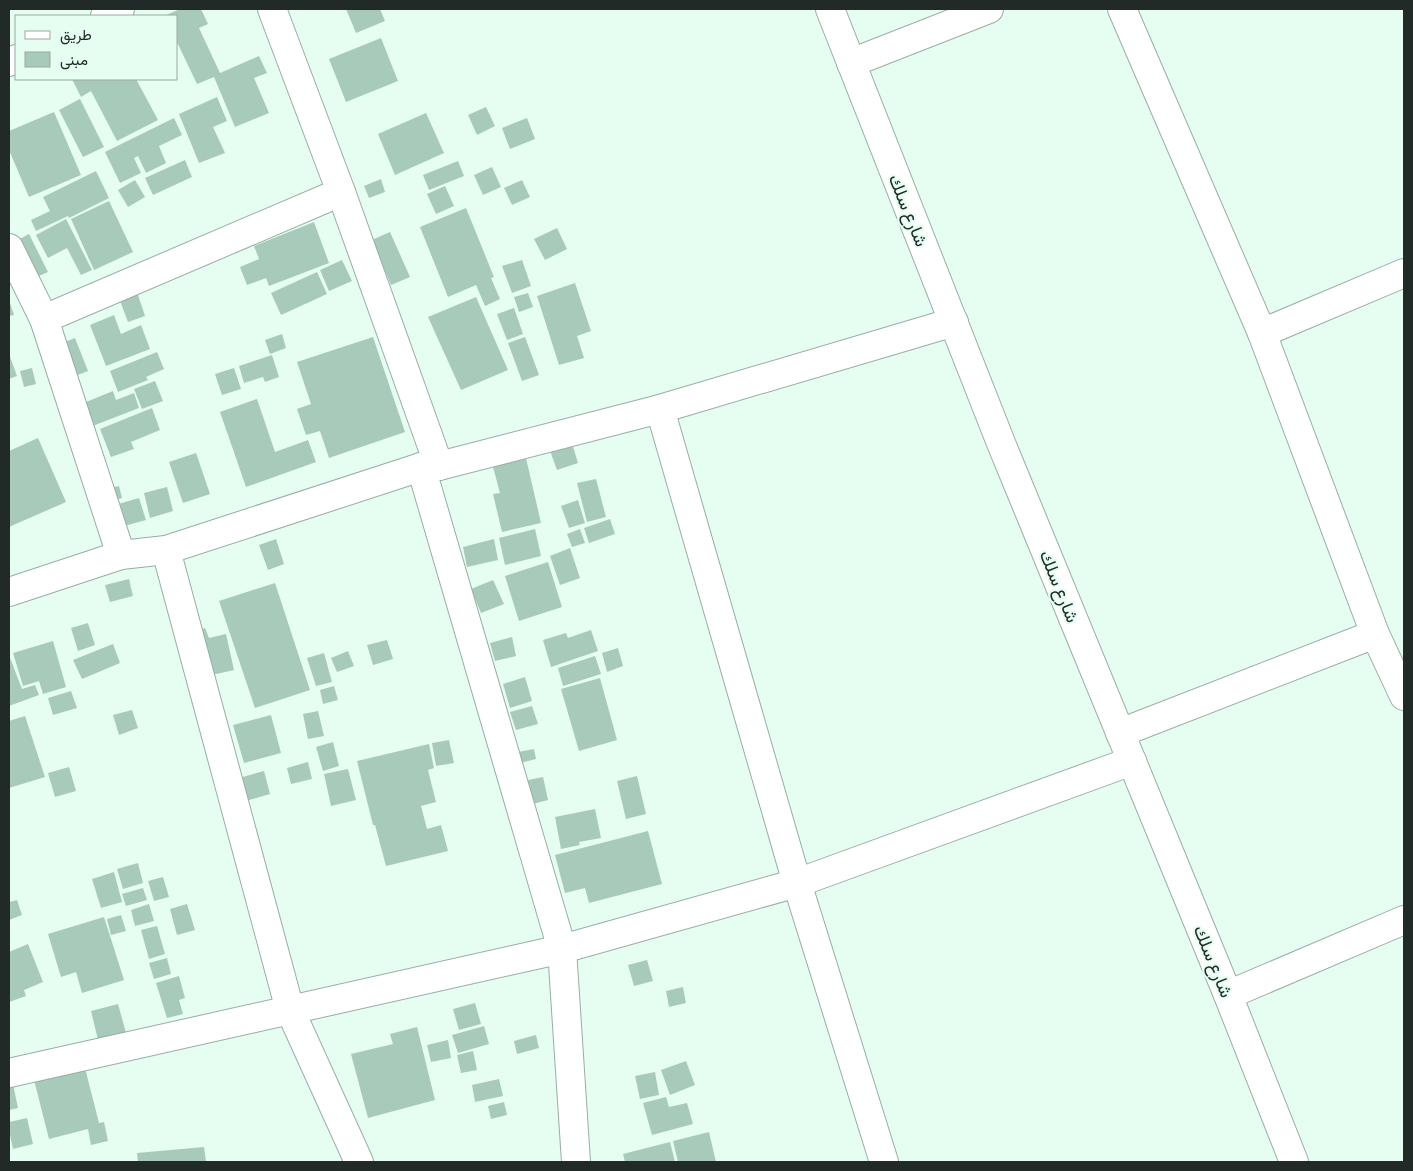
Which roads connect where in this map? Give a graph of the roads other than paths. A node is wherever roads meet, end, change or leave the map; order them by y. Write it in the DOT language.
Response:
graph roads {
  1 [pos="120,9"];
  2 [pos="272,9"];
  3 [pos="830,9"];
  4 [pos="989,9"];
  5 [pos="1122,9"];
  6 [pos="107,15"];
  7 [pos="851,63"];
  8 [pos="341,192"];
  9 [pos="9,248"];
  10 [pos="1404,273"];
  11 [pos="44,319"];
  12 [pos="954,322"];
  13 [pos="1262,333"];
  14 [pos="660,408"];
  15 [pos="430,467"];
  16 [pos="166,550"];
  17 [pos="121,555"];
  18 [pos="9,592"];
  19 [pos="1375,634"];
  20 [pos="1404,696"];
  21 [pos="1120,733"];
  22 [pos="1132,761"];
  23 [pos="797,884"];
  24 [pos="1404,920"];
  25 [pos="562,949"];
  26 [pos="1228,995"];
  27 [pos="290,1010"];
  28 [pos="9,1073"];
  29 [pos="359,1162"];
  30 [pos="576,1162"];
  31 [pos="884,1162"];
  32 [pos="1294,1162"];
  1 -- 6 [label="street"];
  2 -- 8 [label="street"];
  3 -- 7 [label="street, شارع سلك"];
  4 -- 7 [label="street"];
  5 -- 13 [label="street"];
  7 -- 12 [label="street, شارع سلك"];
  8 -- 11 [label="street"];
  8 -- 15 [label="street"];
  9 -- 11 [label="street"];
  10 -- 13 [label="street"];
  11 -- 17 [label="street"];
  12 -- 14 [label="street"];
  12 -- 21 [label="street, شارع سلك"];
  13 -- 19 [label="street"];
  14 -- 15 [label="street"];
  14 -- 23 [label="street"];
  15 -- 16 [label="street"];
  15 -- 25 [label="street"];
  16 -- 17 [label="street"];
  16 -- 27 [label="street"];
  17 -- 18 [label="street"];
  19 -- 20 [label="street"];
  19 -- 21 [label="street"];
  21 -- 22 [label="street, شارع سلك"];
  22 -- 23 [label="street"];
  22 -- 26 [label="street, شارع سلك"];
  23 -- 25 [label="street"];
  23 -- 31 [label="street"];
  24 -- 26 [label="street"];
  25 -- 27 [label="street"];
  25 -- 30 [label="street"];
  26 -- 32 [label="street, شارع سلك"];
  27 -- 28 [label="street"];
  27 -- 29 [label="street"];
}
